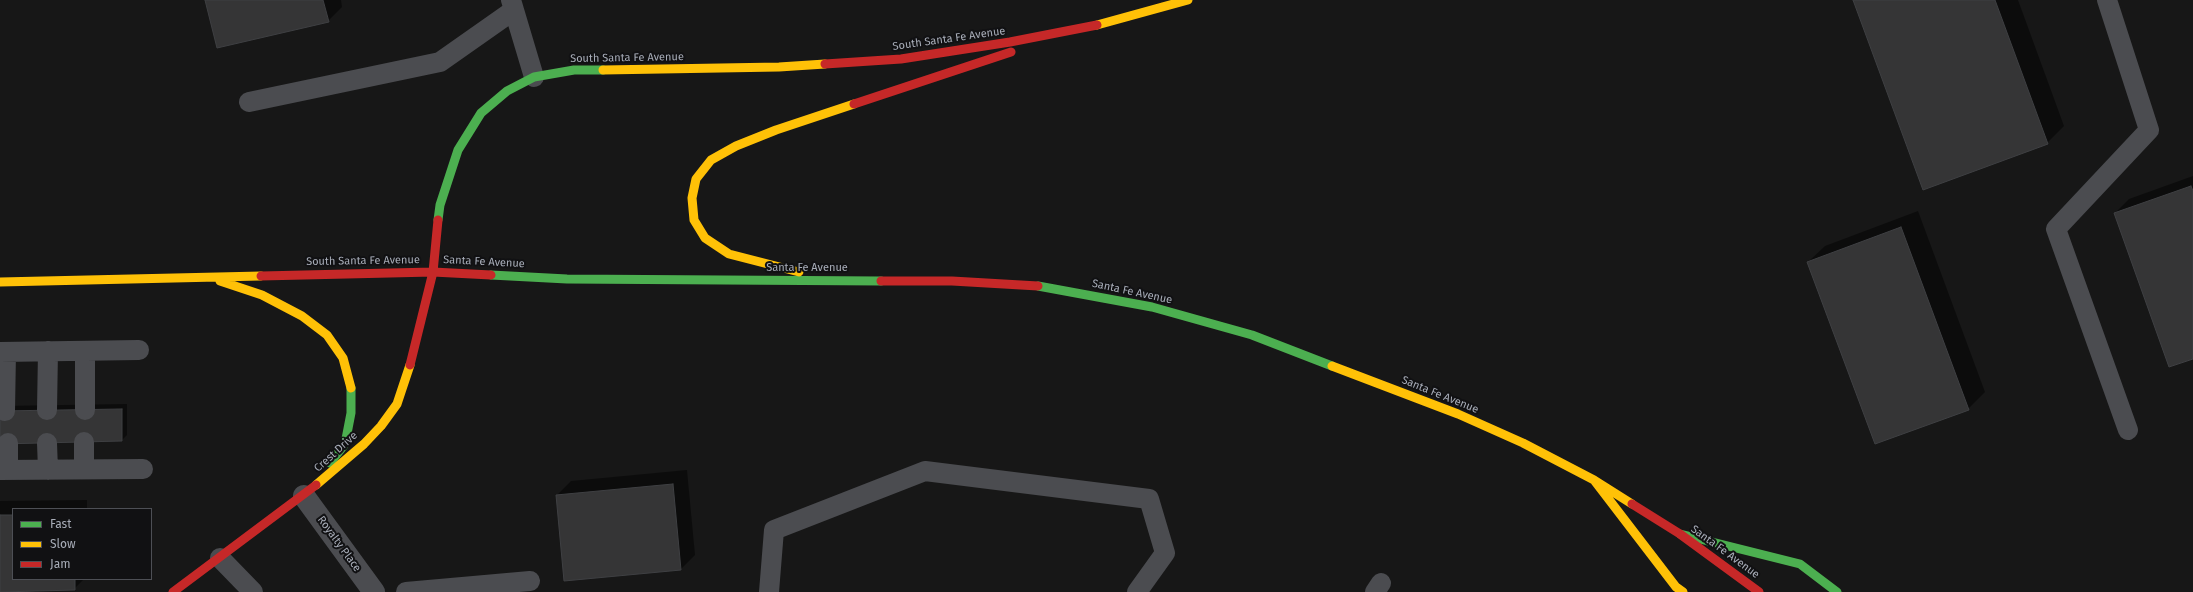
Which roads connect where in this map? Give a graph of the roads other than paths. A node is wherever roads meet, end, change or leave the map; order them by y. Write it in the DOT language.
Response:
graph roads {
  1 [pos="1188,0"];
  2 [pos="2107,0"];
  3 [pos="513,5"];
  4 [pos="1077,29"];
  5 [pos="534,77"];
  6 [pos="249,102"];
  7 [pos="433,272"];
  8 [pos="205,276"];
  9 [pos="829,280"];
  10 [pos="0,282"];
  11 [pos="139,350"];
  12 [pos="48,351"];
  13 [pos="3,352"];
  14 [pos="85,352"];
  15 [pos="47,410"];
  16 [pos="85,410"];
  17 [pos="5,411"];
  18 [pos="2128,430"];
  19 [pos="84,442"];
  20 [pos="8,443"];
  21 [pos="47,443"];
  22 [pos="84,469"];
  23 [pos="143,469"];
  24 [pos="4,470"];
  25 [pos="48,470"];
  26 [pos="1594,480"];
  27 [pos="304,496"];
  28 [pos="1680,534"];
  29 [pos="220,558"];
  30 [pos="530,581"];
  31 [pos="173,592"];
  32 [pos="253,592"];
  33 [pos="374,592"];
  34 [pos="406,592"];
  35 [pos="769,592"];
  36 [pos="1137,592"];
  37 [pos="1683,592"];
  38 [pos="1759,592"];
  39 [pos="1837,592"];
  1 -- 4 [label="main road, South Santa Fe Avenue"];
  2 -- 18 [label="lane"];
  3 -- 5 [label="lane"];
  3 -- 6 [label="lane"];
  4 -- 5 [label="main road, South Santa Fe Avenue"];
  4 -- 9 [label="main road"];
  5 -- 7 [label="main road, South Santa Fe Avenue"];
  7 -- 8 [label="main road, South Santa Fe Avenue"];
  7 -- 9 [label="main road, Santa Fe Avenue"];
  7 -- 27 [label="main road, Crest Drive"];
  8 -- 10 [label="main road, South Santa Fe Avenue"];
  8 -- 27 [label="main road"];
  9 -- 26 [label="main road, Santa Fe Avenue"];
  11 -- 14 [label="lane"];
  12 -- 13 [label="lane"];
  12 -- 14 [label="lane"];
  12 -- 15 [label="lane"];
  13 -- 17 [label="lane"];
  14 -- 16 [label="lane"];
  19 -- 22 [label="lane"];
  20 -- 24 [label="lane"];
  21 -- 25 [label="lane"];
  22 -- 23 [label="lane"];
  22 -- 25 [label="lane"];
  24 -- 25 [label="lane"];
  26 -- 28 [label="main road, Santa Fe Avenue"];
  26 -- 37 [label="main road"];
  27 -- 29 [label="main road, Crest Drive"];
  27 -- 33 [label="street, Royalty Place"];
  28 -- 38 [label="main road, Santa Fe Avenue"];
  28 -- 39 [label="main road"];
  29 -- 31 [label="main road, Crest Drive"];
  29 -- 32 [label="lane"];
  30 -- 34 [label="lane"];
  35 -- 36 [label="lane"];
}
